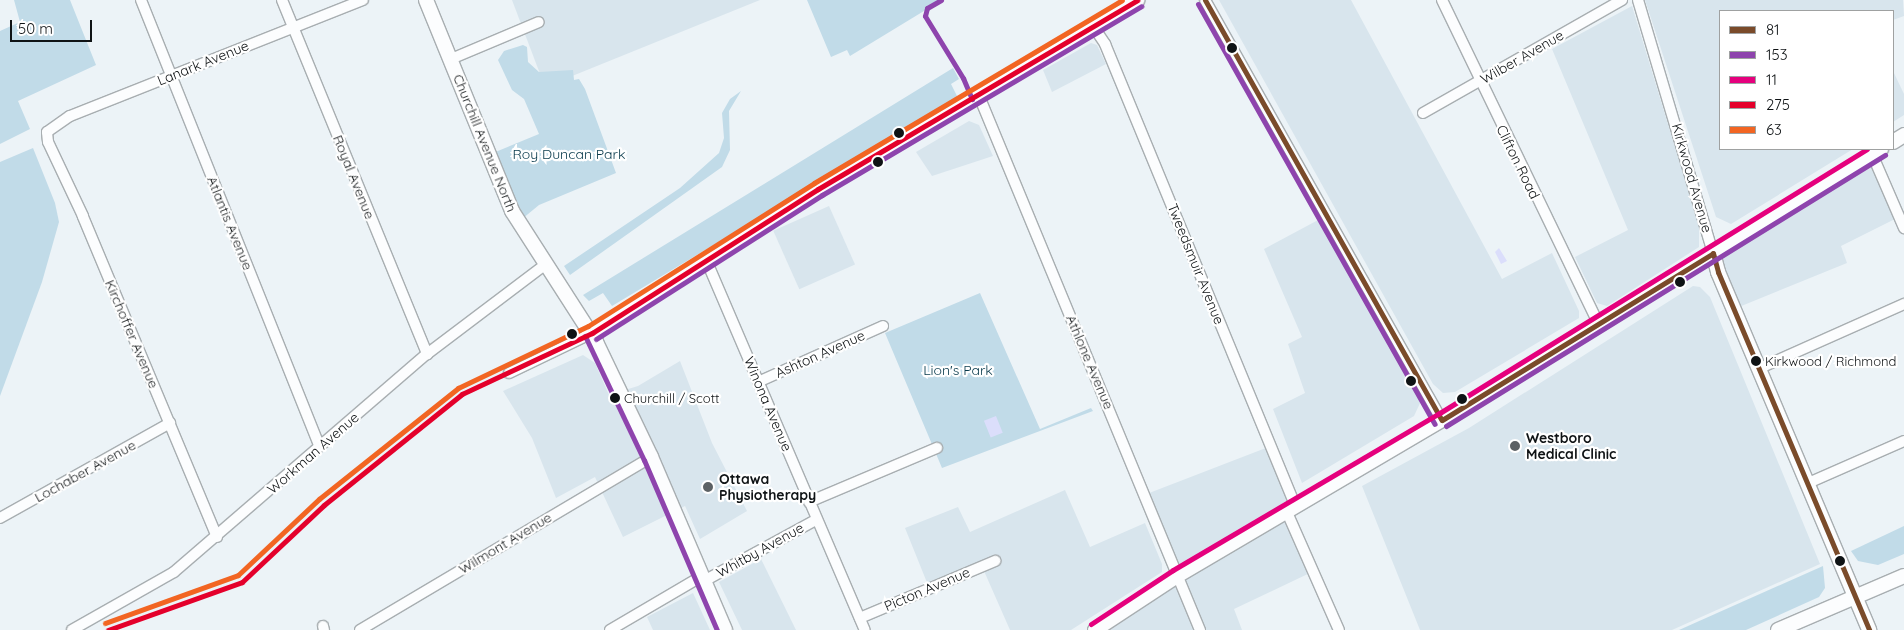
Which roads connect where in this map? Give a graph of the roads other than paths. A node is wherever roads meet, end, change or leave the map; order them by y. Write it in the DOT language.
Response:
graph roads {
  1 [pos="140,0"];
  2 [pos="282,0"];
  3 [pos="363,0"];
  4 [pos="426,0"];
  5 [pos="1137,0"];
  6 [pos="1205,0"];
  7 [pos="1442,0"];
  8 [pos="1622,0"];
  9 [pos="1638,0"];
  10 [pos="539,22"];
  11 [pos="1093,26"];
  12 [pos="293,27"];
  13 [pos="451,59"];
  14 [pos="172,76"];
  15 [pos="1479,82"];
  16 [pos="979,96"];
  17 [pos="1423,113"];
  18 [pos="47,132"];
  19 [pos="1876,152"];
  20 [pos="1904,228"];
  21 [pos="1713,253"];
  22 [pos="707,262"];
  23 [pos="546,264"];
  24 [pos="1904,304"];
  25 [pos="1598,323"];
  26 [pos="883,326"];
  27 [pos="592,333"];
  28 [pos="426,354"];
  29 [pos="1758,369"];
  30 [pos="509,373"];
  31 [pos="758,382"];
  32 [pos="1442,420"];
  33 [pos="170,424"];
  34 [pos="1904,441"];
  35 [pos="319,446"];
  36 [pos="937,448"];
  37 [pos="651,457"];
  38 [pos="1806,484"];
  39 [pos="809,502"];
  40 [pos="1291,507"];
  41 [pos="0,518"];
  42 [pos="816,520"];
  43 [pos="217,537"];
  44 [pos="995,561"];
  45 [pos="1177,576"];
  46 [pos="1904,576"];
  47 [pos="703,578"];
  48 [pos="1855,598"];
  49 [pos="860,618"];
  50 [pos="1782,629"];
  51 [pos="72,630"];
  52 [pos="360,630"];
  53 [pos="610,630"];
  54 [pos="725,630"];
  55 [pos="865,630"];
  56 [pos="1095,630"];
  57 [pos="1200,630"];
  58 [pos="1339,630"];
  59 [pos="1868,630"];
  1 -- 14 [label="street, Atlantis Avenue"];
  2 -- 12 [label="street, Royal Avenue"];
  3 -- 12 [label="street, Lanark Avenue"];
  4 -- 13 [label="main road, Churchill Avenue North"];
  5 -- 11 [label="main road"];
  6 -- 32 [label="street"];
  7 -- 15 [label="street, Clifton Road"];
  8 -- 15 [label="street, Wilber Avenue"];
  9 -- 21 [label="street, Kirkwood Avenue"];
  10 -- 13 [label="street"];
  11 -- 16 [label="main road"];
  11 -- 40 [label="street, Tweedsmuir Avenue"];
  12 -- 14 [label="street, Lanark Avenue"];
  12 -- 28 [label="street, Royal Avenue"];
  13 -- 23 [label="main road, Churchill Avenue North"];
  14 -- 18 [label="street, Lanark Avenue"];
  14 -- 35 [label="street, Atlantis Avenue"];
  15 -- 17 [label="street, Wilber Avenue"];
  15 -- 25 [label="street, Clifton Road"];
  16 -- 22 [label="main road"];
  16 -- 45 [label="street, Athlone Avenue"];
  18 -- 33 [label="street, Kirchoffer Avenue"];
  19 -- 20 [label="street"];
  19 -- 21 [label="main road"];
  21 -- 25 [label="main road"];
  21 -- 29 [label="main road, Kirkwood Avenue"];
  22 -- 27 [label="main road"];
  22 -- 31 [label="street, Winona Avenue"];
  23 -- 27 [label="main road, Churchill Avenue North"];
  23 -- 28 [label="street, Workman Avenue"];
  24 -- 29 [label="street"];
  25 -- 32 [label="main road"];
  26 -- 31 [label="street, Ashton Avenue"];
  27 -- 30 [label="street"];
  27 -- 37 [label="main road, Churchill Avenue North"];
  28 -- 35 [label="street, Workman Avenue"];
  29 -- 38 [label="main road, Kirkwood Avenue"];
  31 -- 39 [label="street, Winona Avenue"];
  32 -- 40 [label="main road"];
  33 -- 41 [label="street, Lochaber Avenue"];
  33 -- 43 [label="street, Kirchoffer Avenue"];
  34 -- 38 [label="street"];
  35 -- 43 [label="street, Workman Avenue"];
  36 -- 39 [label="street"];
  37 -- 47 [label="main road, Churchill Avenue North"];
  37 -- 52 [label="street, Wilmont Avenue"];
  38 -- 48 [label="main road, Kirkwood Avenue"];
  39 -- 42 [label="street, Winona Avenue"];
  40 -- 45 [label="main road"];
  40 -- 58 [label="street, Tweedsmuir Avenue"];
  42 -- 47 [label="street, Whitby Avenue"];
  42 -- 49 [label="street, Winona Avenue"];
  43 -- 51 [label="street, Workman Avenue"];
  44 -- 49 [label="street, Picton Avenue"];
  45 -- 56 [label="main road"];
  45 -- 57 [label="street, Athlone Avenue"];
  46 -- 48 [label="main road"];
  47 -- 53 [label="street, Whitby Avenue"];
  47 -- 54 [label="main road, Churchill Avenue North"];
  48 -- 50 [label="main road"];
  48 -- 59 [label="main road, Kirkwood Avenue"];
  49 -- 55 [label="street, Winona Avenue"];
}
